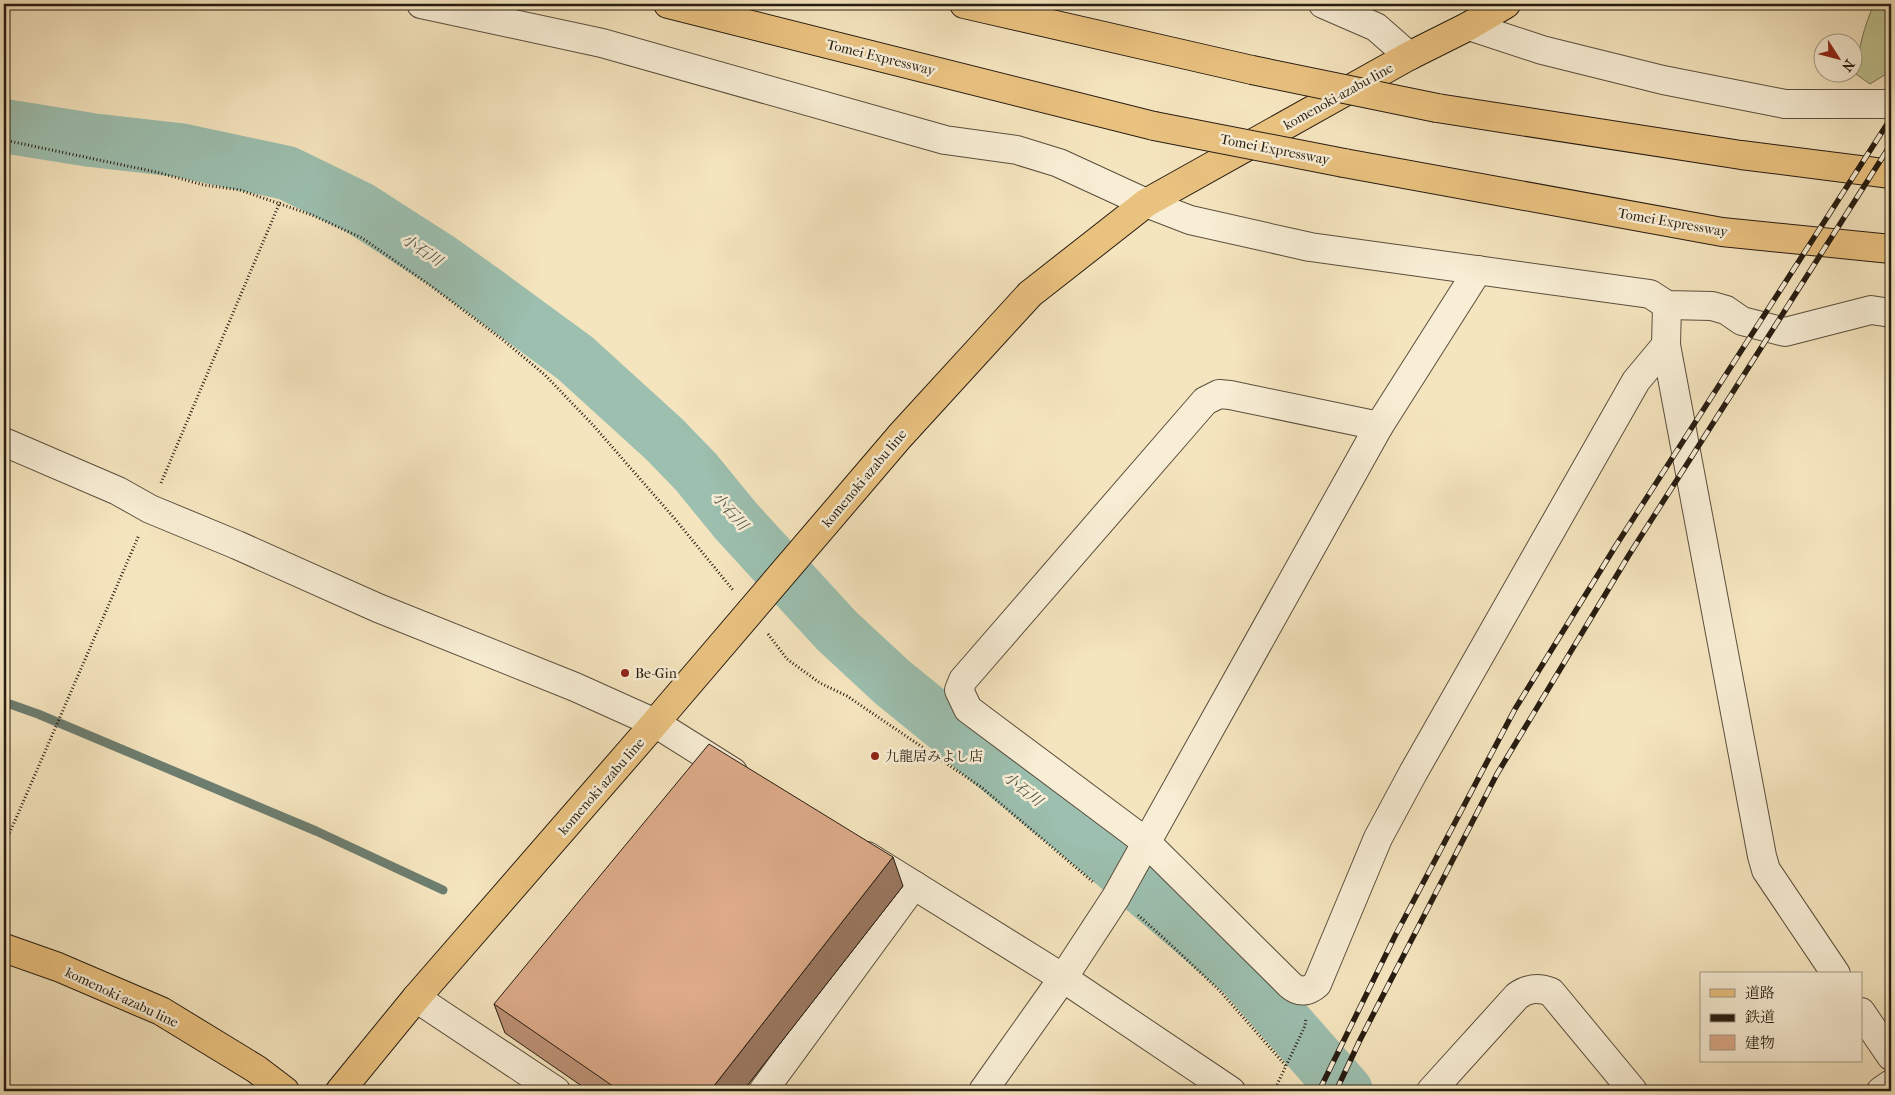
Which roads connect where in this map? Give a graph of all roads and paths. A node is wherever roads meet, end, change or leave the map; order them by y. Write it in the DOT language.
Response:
graph roads {
  1 [pos="421,4"];
  2 [pos="668,4"];
  3 [pos="964,4"];
  4 [pos="1324,4"];
  5 [pos="1506,4"];
  6 [pos="1469,26"];
  7 [pos="1409,56"];
  8 [pos="1891,104"];
  9 [pos="4,140"];
  10 [pos="1891,174"];
  11 [pos="1146,203"];
  12 [pos="1891,249"];
  13 [pos="1478,270"];
  14 [pos="1667,305"];
  15 [pos="1891,313"];
  16 [pos="1666,345"];
  17 [pos="1379,426"];
  18 [pos="4,442"];
  19 [pos="751,612"];
  20 [pos="655,723"];
  21 [pos="755,786"];
  22 [pos="1146,842"];
  23 [pos="847,843"];
  24 [pos="914,885"];
  25 [pos="1116,897"];
  26 [pos="4,948"];
  27 [pos="1835,972"];
  28 [pos="1063,978"];
  29 [pos="416,998"];
  30 [pos="1862,1013"];
  31 [pos="1305,1026"];
  32 [pos="1891,1056"];
  33 [pos="1286,1066"];
  34 [pos="1891,1084"];
  35 [pos="285,1091"];
  36 [pos="340,1091"];
  37 [pos="556,1091"];
  38 [pos="763,1091"];
  39 [pos="983,1091"];
  40 [pos="1231,1091"];
  41 [pos="1274,1091"];
  42 [pos="1431,1091"];
  43 [pos="1633,1091"];
  44 [pos="1881,1091"];
  1 -- 11 [label="street"];
  2 -- 12 [label="main road, Tomei Expressway, bridge"];
  3 -- 10 [label="main road, bridge"];
  4 -- 7 [label="street"];
  5 -- 6 [label="main road, komenoki-azabu line"];
  6 -- 7 [label="main road, komenoki-azabu line"];
  6 -- 8 [label="street"];
  7 -- 11 [label="main road, komenoki-azabu line"];
  9 -- 19 [label="path"];
  11 -- 13 [label="street"];
  11 -- 19 [label="main road, komenoki-azabu line"];
  13 -- 14 [label="street"];
  13 -- 17 [label="street"];
  14 -- 15 [label="street"];
  14 -- 16 [label="street"];
  16 -- 22 [label="street"];
  16 -- 27 [label="street"];
  17 -- 22 [label="street"];
  17 -- 22 [label="street"];
  18 -- 20 [label="street"];
  19 -- 20 [label="main road, komenoki-azabu line"];
  19 -- 25 [label="path"];
  20 -- 21 [label="street"];
  20 -- 29 [label="main road, komenoki-azabu line"];
  22 -- 25 [label="street"];
  23 -- 24 [label="street"];
  24 -- 28 [label="street"];
  24 -- 38 [label="street"];
  25 -- 28 [label="street"];
  25 -- 33 [label="path"];
  26 -- 35 [label="main road, komenoki-azabu line"];
  28 -- 39 [label="street"];
  28 -- 40 [label="street"];
  29 -- 36 [label="main road, komenoki-azabu line"];
  29 -- 37 [label="street"];
  30 -- 32 [label="street"];
  31 -- 33 [label="path"];
  33 -- 41 [label="path"];
  34 -- 44 [label="street"];
  42 -- 43 [label="street"];
}
